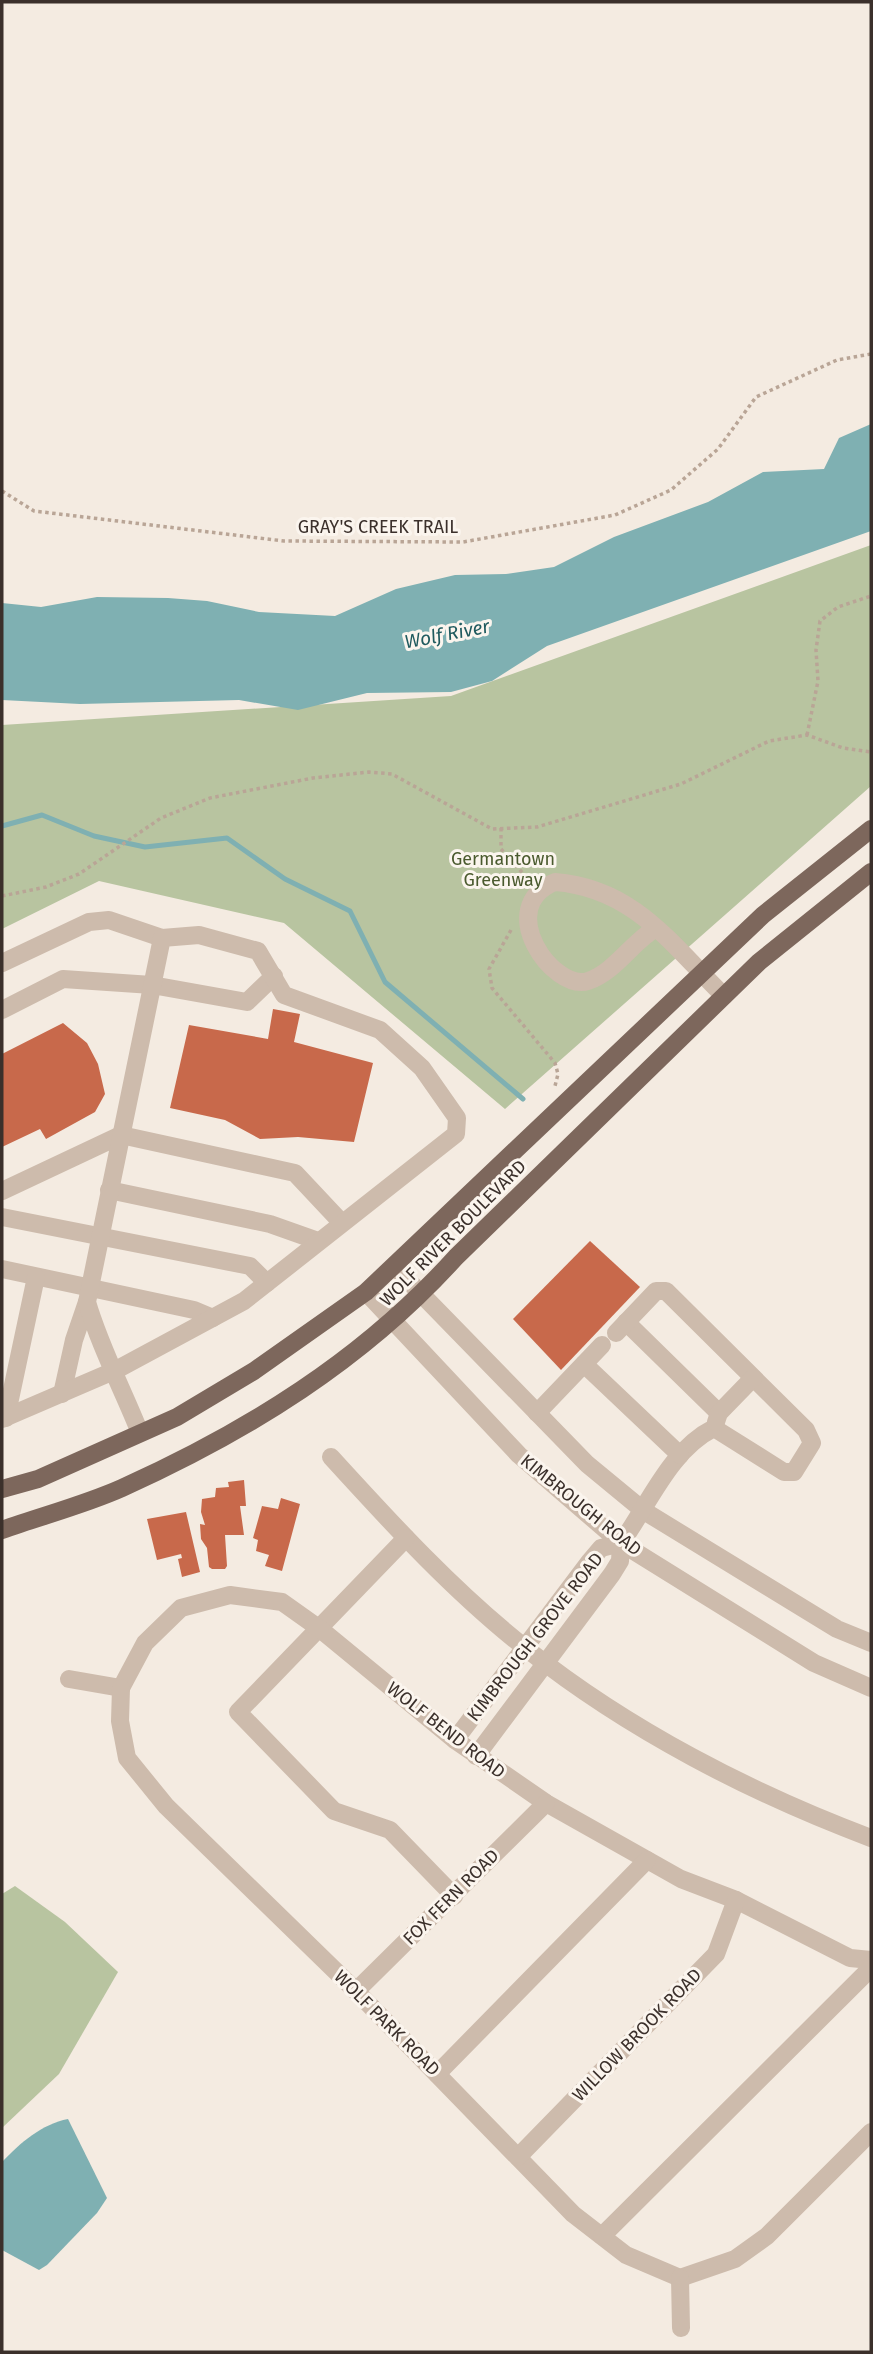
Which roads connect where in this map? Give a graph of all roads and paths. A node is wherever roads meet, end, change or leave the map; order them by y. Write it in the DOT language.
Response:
graph roads {
  1 [pos="871,354"];
  2 [pos="2,491"];
  3 [pos="871,596"];
  4 [pos="807,735"];
  5 [pos="871,752"];
  6 [pos="501,828"];
  7 [pos="871,829"];
  8 [pos="871,872"];
  9 [pos="535,889"];
  10 [pos="2,896"];
  11 [pos="516,923"];
  12 [pos="656,928"];
  13 [pos="162,938"];
  14 [pos="2,962"];
  15 [pos="701,974"];
  16 [pos="274,976"];
  17 [pos="152,985"];
  18 [pos="724,996"];
  19 [pos="2,1010"];
  20 [pos="555,1086"];
  21 [pos="121,1135"];
  22 [pos="109,1190"];
  23 [pos="2,1191"];
  24 [pos="2,1217"];
  25 [pos="341,1222"];
  26 [pos="100,1235"];
  27 [pos="318,1241"];
  28 [pos="395,1267"];
  29 [pos="2,1269"];
  30 [pos="36,1277"];
  31 [pos="267,1283"];
  32 [pos="366,1292"];
  33 [pos="89,1295"];
  34 [pos="422,1295"];
  35 [pos="213,1318"];
  36 [pos="392,1324"];
  37 [pos="602,1345"];
  38 [pos="584,1364"];
  39 [pos="116,1370"];
  40 [pos="753,1378"];
  41 [pos="62,1394"];
  42 [pos="537,1413"];
  43 [pos="4,1418"];
  44 [pos="717,1421"];
  45 [pos="140,1433"];
  46 [pos="680,1455"];
  47 [pos="331,1457"];
  48 [pos="2,1489"];
  49 [pos="645,1511"];
  50 [pos="2,1530"];
  51 [pos="405,1538"];
  52 [pos="621,1543"];
  53 [pos="320,1629"];
  54 [pos="871,1643"];
  55 [pos="524,1648"];
  56 [pos="545,1663"];
  57 [pos="69,1679"];
  58 [pos="871,1688"];
  59 [pos="121,1689"];
  60 [pos="455,1740"];
  61 [pos="476,1756"];
  62 [pos="546,1803"];
  63 [pos="871,1838"];
  64 [pos="647,1860"];
  65 [pos="454,1896"];
  66 [pos="736,1900"];
  67 [pos="869,1972"];
  68 [pos="356,1991"];
  69 [pos="437,2074"];
  70 [pos="871,2132"];
  71 [pos="517,2157"];
  72 [pos="602,2236"];
  73 [pos="680,2278"];
  74 [pos="681,2328"];
  1 -- 2 [label="path, GRAY'S CREEK TRAIL"];
  3 -- 4 [label="path"];
  4 -- 5 [label="path"];
  4 -- 6 [label="path"];
  6 -- 9 [label="path"];
  6 -- 10 [label="path"];
  7 -- 15 [label="main road, WOLF RIVER BOULEVARD"];
  8 -- 18 [label="main road, WOLF RIVER BOULEVARD"];
  11 -- 20 [label="path"];
  12 -- 12 [label="street"];
  12 -- 15 [label="street"];
  13 -- 14 [label="street"];
  13 -- 16 [label="street"];
  13 -- 17 [label="street"];
  15 -- 18 [label="street"];
  15 -- 28 [label="main road, WOLF RIVER BOULEVARD"];
  16 -- 17 [label="street"];
  16 -- 25 [label="street"];
  17 -- 19 [label="street"];
  17 -- 21 [label="street"];
  18 -- 34 [label="main road, WOLF RIVER BOULEVARD"];
  21 -- 22 [label="street"];
  21 -- 23 [label="street"];
  21 -- 25 [label="street"];
  22 -- 26 [label="street"];
  22 -- 27 [label="street"];
  24 -- 26 [label="street"];
  25 -- 27 [label="street"];
  26 -- 31 [label="street"];
  26 -- 33 [label="street"];
  27 -- 31 [label="street"];
  28 -- 32 [label="main road, WOLF RIVER BOULEVARD"];
  28 -- 34 [label="street, KIMBROUGH ROAD"];
  29 -- 30 [label="street"];
  30 -- 33 [label="street"];
  30 -- 43 [label="street"];
  31 -- 35 [label="street"];
  32 -- 36 [label="street, KIMBROUGH ROAD"];
  32 -- 45 [label="main road, WOLF RIVER BOULEVARD"];
  33 -- 35 [label="street"];
  33 -- 39 [label="street"];
  33 -- 41 [label="street"];
  34 -- 36 [label="main road, WOLF RIVER BOULEVARD"];
  34 -- 42 [label="street, KIMBROUGH ROAD"];
  35 -- 39 [label="street"];
  36 -- 50 [label="main road, WOLF RIVER BOULEVARD"];
  36 -- 52 [label="street, KIMBROUGH ROAD"];
  37 -- 38 [label="street"];
  38 -- 42 [label="street"];
  38 -- 46 [label="street"];
  39 -- 41 [label="street"];
  39 -- 45 [label="street"];
  40 -- 44 [label="street, KIMBROUGH GROVE ROAD"];
  40 -- 44 [label="street"];
  40 -- 44 [label="street"];
  41 -- 43 [label="street"];
  42 -- 49 [label="street, KIMBROUGH ROAD"];
  44 -- 46 [label="street, KIMBROUGH GROVE ROAD"];
  45 -- 48 [label="main road, WOLF RIVER BOULEVARD"];
  46 -- 49 [label="street, KIMBROUGH GROVE ROAD"];
  47 -- 51 [label="street"];
  49 -- 52 [label="street, KIMBROUGH GROVE ROAD"];
  49 -- 54 [label="street, KIMBROUGH ROAD"];
  51 -- 53 [label="street"];
  51 -- 55 [label="street"];
  52 -- 55 [label="street, KIMBROUGH GROVE ROAD"];
  52 -- 56 [label="street, KIMBROUGH GROVE ROAD"];
  52 -- 58 [label="street, KIMBROUGH ROAD"];
  53 -- 59 [label="street, WOLF BEND ROAD"];
  53 -- 60 [label="street, WOLF BEND ROAD"];
  53 -- 65 [label="street"];
  55 -- 56 [label="street"];
  55 -- 60 [label="street, KIMBROUGH GROVE ROAD"];
  56 -- 61 [label="street, KIMBROUGH GROVE ROAD"];
  56 -- 63 [label="street"];
  57 -- 59 [label="street"];
  59 -- 68 [label="street, WOLF PARK ROAD"];
  60 -- 61 [label="street, WOLF BEND ROAD"];
  61 -- 62 [label="street, WOLF BEND ROAD"];
  62 -- 64 [label="street, WOLF BEND ROAD"];
  62 -- 65 [label="street, FOX FERN ROAD"];
  64 -- 66 [label="street, WOLF BEND ROAD"];
  64 -- 69 [label="street"];
  65 -- 68 [label="street, FOX FERN ROAD"];
  66 -- 67 [label="street, WOLF BEND ROAD"];
  66 -- 71 [label="street, WILLOW BROOK ROAD"];
  67 -- 72 [label="street"];
  68 -- 69 [label="street, WOLF PARK ROAD"];
  69 -- 71 [label="street, WOLF PARK ROAD"];
  70 -- 73 [label="street"];
  71 -- 72 [label="street, WOLF PARK ROAD"];
  72 -- 73 [label="street, WOLF PARK ROAD"];
  73 -- 74 [label="street"];
}
